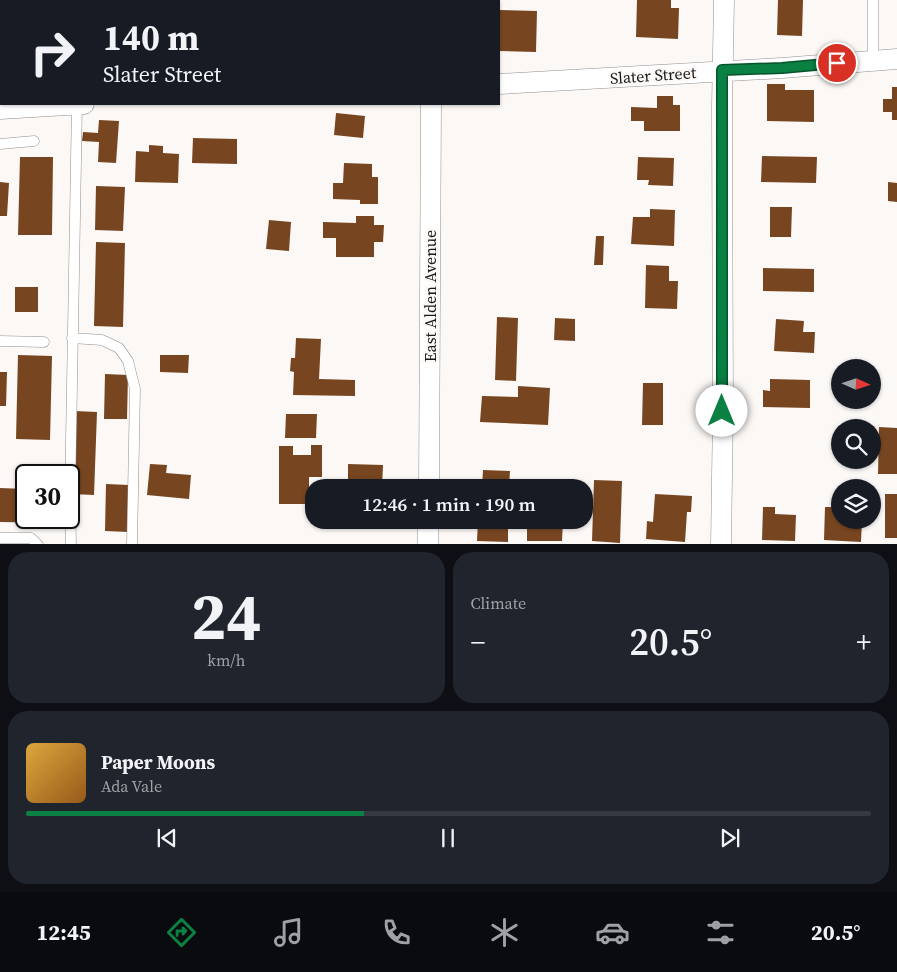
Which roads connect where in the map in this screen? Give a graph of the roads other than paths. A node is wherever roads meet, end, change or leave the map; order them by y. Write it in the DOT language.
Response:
graph roads {
  1 [pos="724,0"];
  2 [pos="873,0"];
  3 [pos="897,59"];
  4 [pos="873,60"];
  5 [pos="722,70"];
  6 [pos="500,84"];
  7 [pos="61,105"];
  8 [pos="76,105"];
  9 [pos="431,105"];
  10 [pos="0,109"];
  11 [pos="34,141"];
  12 [pos="0,144"];
  13 [pos="72,338"];
  14 [pos="0,341"];
  15 [pos="44,342"];
  16 [pos="429,479"];
  17 [pos="428,529"];
  18 [pos="0,538"];
  19 [pos="38,544"];
  20 [pos="71,544"];
  21 [pos="132,544"];
  22 [pos="428,544"];
  23 [pos="721,544"];
  1 -- 5 [label="street"];
  2 -- 4 [label="lane"];
  3 -- 4 [label="street, Slater Street"];
  4 -- 5 [label="street, Slater Street"];
  5 -- 6 [label="street, Slater Street"];
  5 -- 23 [label="street"];
  7 -- 10 [label="street"];
  8 -- 13 [label="lane"];
  9 -- 16 [label="street, East Alden Avenue"];
  11 -- 12 [label="lane"];
  13 -- 20 [label="lane"];
  13 -- 21 [label="lane"];
  14 -- 15 [label="lane"];
  17 -- 22 [label="street"];
  18 -- 19 [label="lane"];
}
